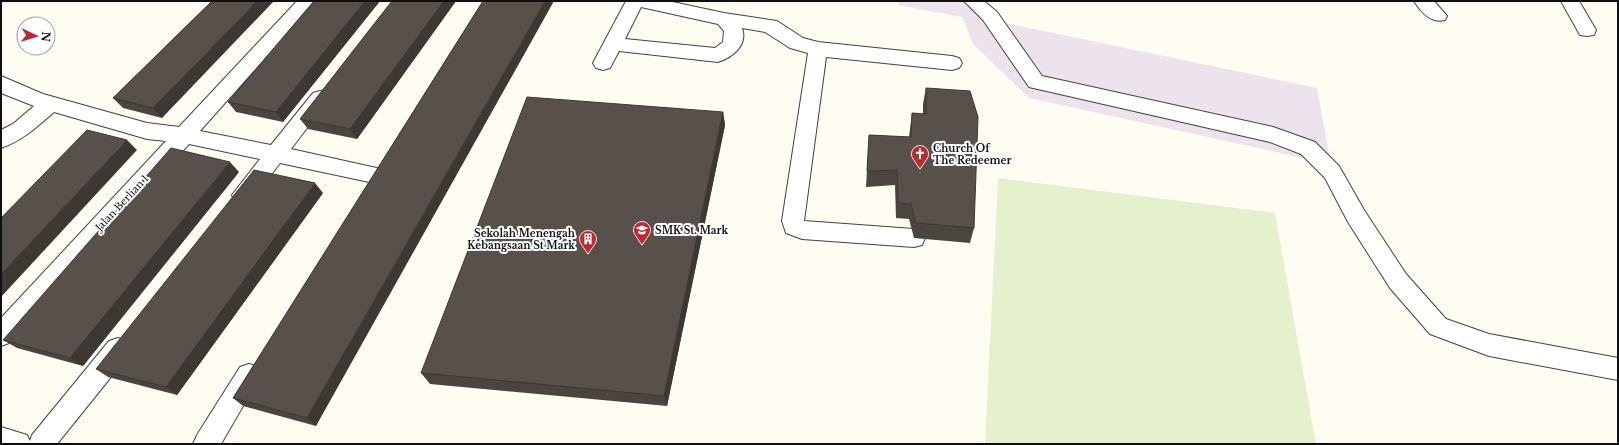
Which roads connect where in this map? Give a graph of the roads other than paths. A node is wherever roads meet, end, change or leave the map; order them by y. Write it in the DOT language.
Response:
graph roads {
  1 [pos="307,1"];
  2 [pos="635,1"];
  3 [pos="639,1"];
  4 [pos="973,1"];
  5 [pos="1423,1"];
  6 [pos="1570,1"];
  7 [pos="1438,16"];
  8 [pos="724,19"];
  9 [pos="1588,30"];
  10 [pos="613,44"];
  11 [pos="818,49"];
  12 [pos="603,63"];
  13 [pos="952,63"];
  14 [pos="333,81"];
  15 [pos="1,83"];
  16 [pos="52,103"];
  17 [pos="184,135"];
  18 [pos="1,140"];
  19 [pos="276,154"];
  20 [pos="362,195"];
  21 [pos="231,210"];
  22 [pos="914,238"];
  23 [pos="131,333"];
  24 [pos="1,335"];
  25 [pos="261,356"];
  26 [pos="1618,369"];
  27 [pos="1,439"];
  28 [pos="18,444"];
  29 [pos="41,444"];
  30 [pos="206,444"];
  1 -- 17 [label="street, Jalan Berlian 1"];
  2 -- 10 [label="street"];
  3 -- 8 [label="street"];
  4 -- 26 [label="street"];
  5 -- 7 [label="street"];
  6 -- 9 [label="street"];
  8 -- 10 [label="street"];
  8 -- 11 [label="street"];
  10 -- 12 [label="street"];
  11 -- 13 [label="street"];
  11 -- 22 [label="street"];
  14 -- 19 [label="street"];
  15 -- 16 [label="street"];
  16 -- 17 [label="street"];
  16 -- 18 [label="street"];
  17 -- 19 [label="street"];
  17 -- 24 [label="street, Jalan Berlian 1"];
  19 -- 20 [label="street"];
  19 -- 21 [label="street"];
  23 -- 29 [label="street"];
  25 -- 30 [label="street"];
  27 -- 28 [label="street"];
}
